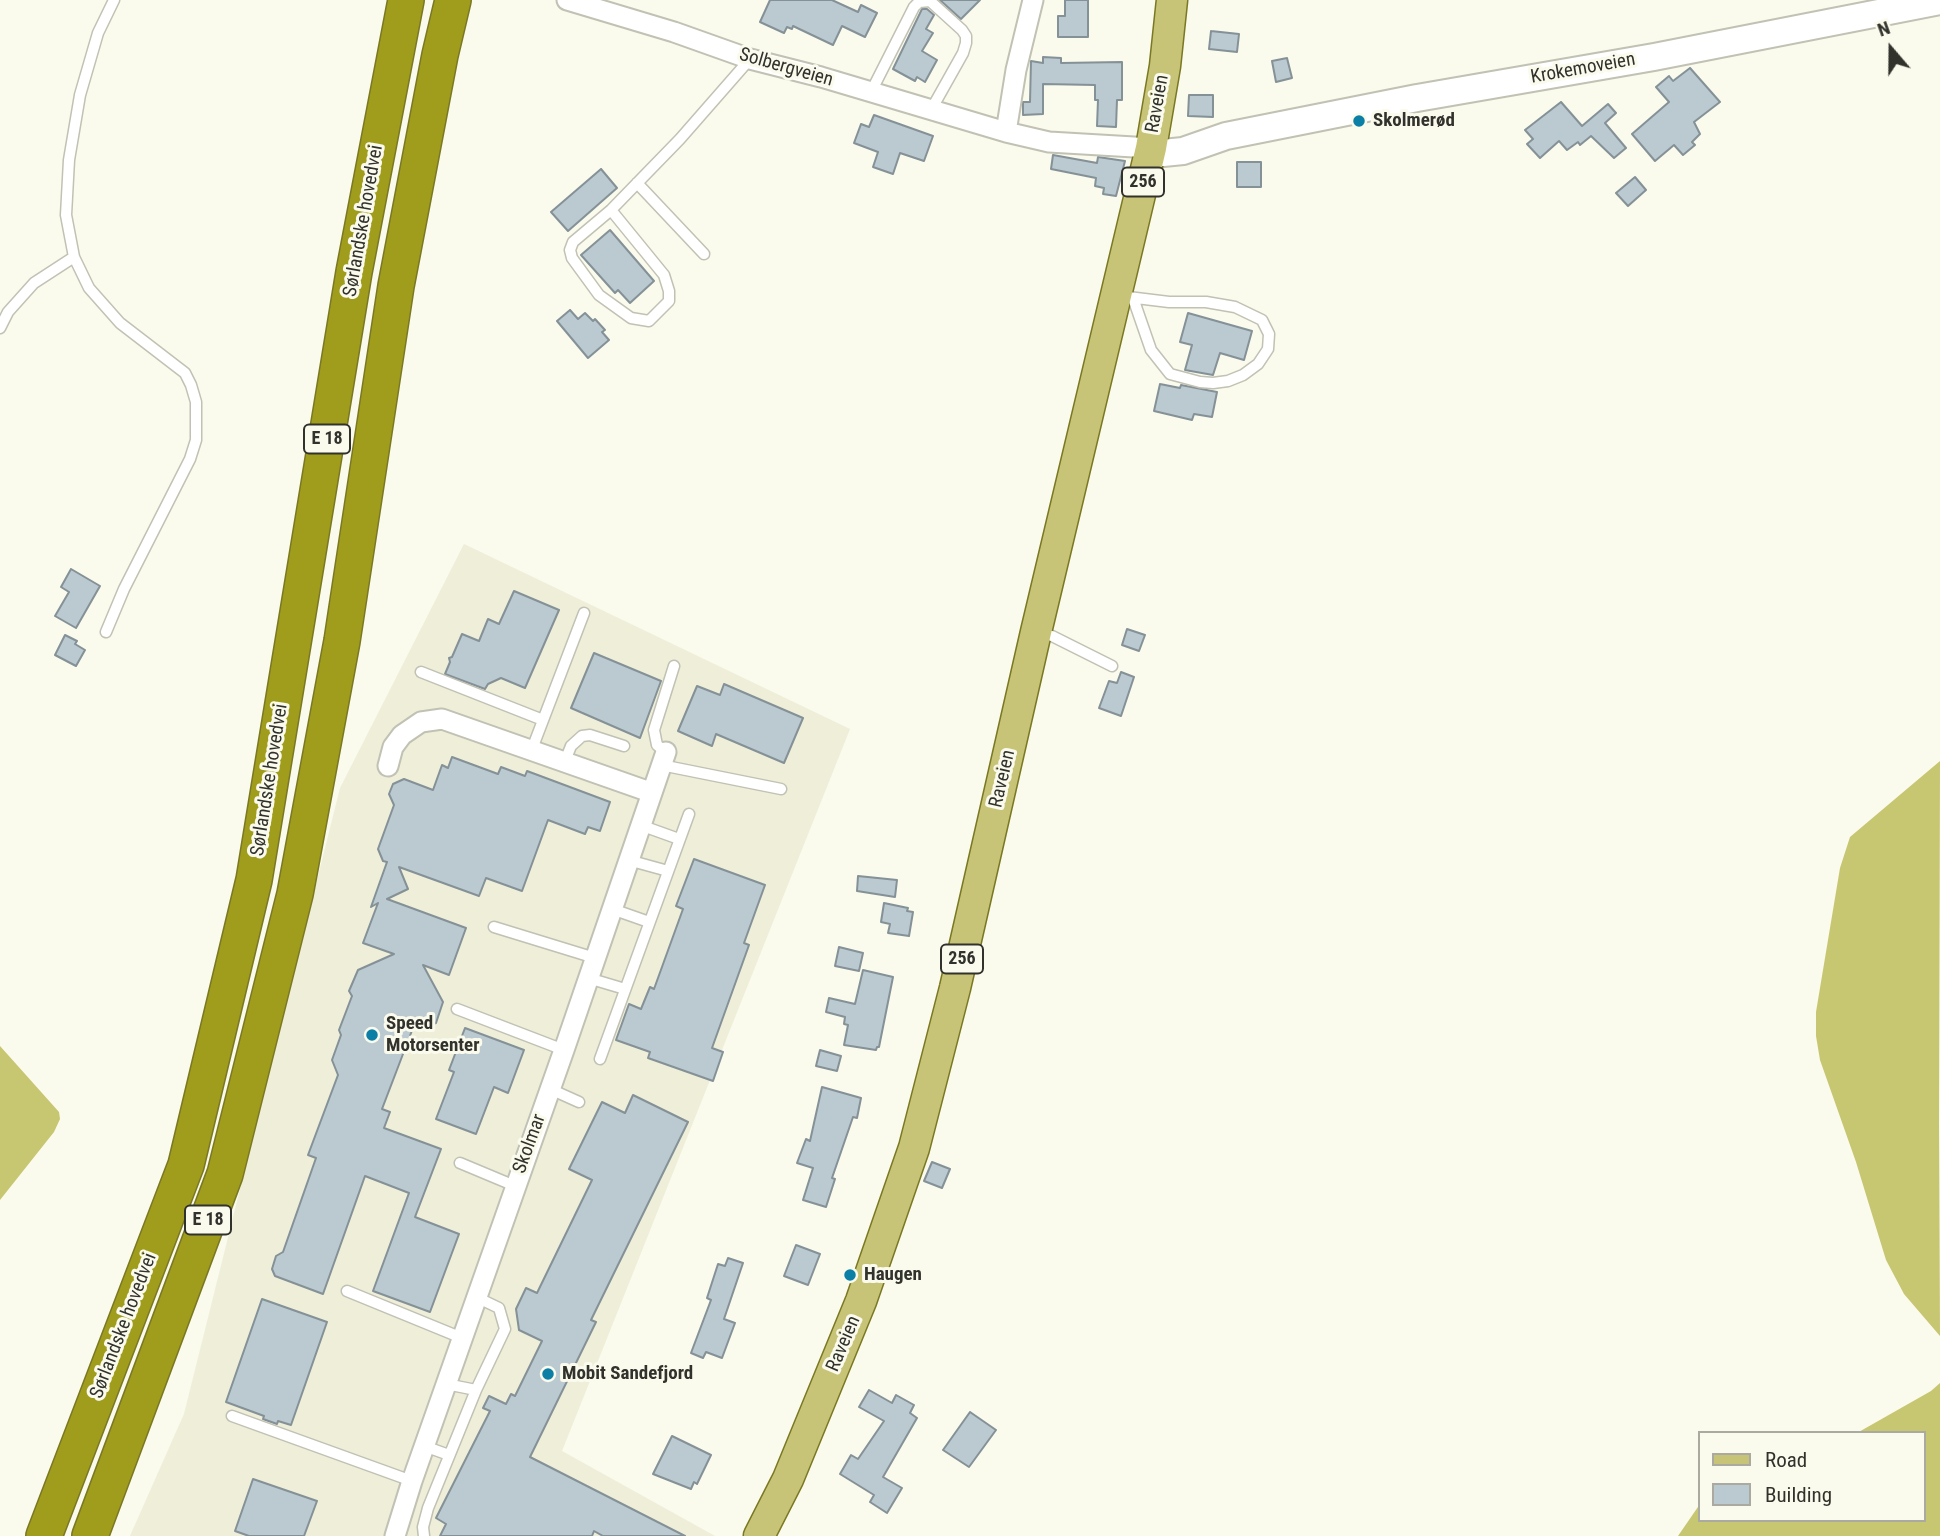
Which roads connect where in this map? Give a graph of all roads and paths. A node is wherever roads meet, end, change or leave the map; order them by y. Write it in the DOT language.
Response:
graph roads {
  1 [pos="114,0"];
  2 [pos="406,0"];
  3 [pos="453,0"];
  4 [pos="567,0"];
  5 [pos="1032,0"];
  6 [pos="1172,0"];
  7 [pos="1940,1"];
  8 [pos="750,59"];
  9 [pos="871,92"];
  10 [pos="931,110"];
  11 [pos="1006,132"];
  12 [pos="1151,148"];
  13 [pos="637,183"];
  14 [pos="611,209"];
  15 [pos="704,254"];
  16 [pos="74,257"];
  17 [pos="1124,297"];
  18 [pos="0,328"];
  19 [pos="584,613"];
  20 [pos="106,632"];
  21 [pos="1036,632"];
  22 [pos="674,666"];
  23 [pos="1112,666"];
  24 [pos="421,672"];
  25 [pos="543,720"];
  26 [pos="624,746"];
  27 [pos="532,749"];
  28 [pos="663,758"];
  29 [pos="565,761"];
  30 [pos="388,766"];
  31 [pos="781,789"];
  32 [pos="650,792"];
  33 [pos="689,814"];
  34 [pos="639,825"];
  35 [pos="680,839"];
  36 [pos="628,859"];
  37 [pos="668,871"];
  38 [pos="611,908"];
  39 [pos="649,922"];
  40 [pos="494,927"];
  41 [pos="595,958"];
  42 [pos="588,978"];
  43 [pos="625,989"];
  44 [pos="457,1009"];
  45 [pos="564,1050"];
  46 [pos="600,1059"];
  47 [pos="550,1089"];
  48 [pos="579,1102"];
  49 [pos="460,1163"];
  50 [pos="515,1186"];
  51 [pos="347,1291"];
  52 [pos="476,1297"];
  53 [pos="462,1338"];
  54 [pos="446,1384"];
  55 [pos="476,1391"];
  56 [pos="232,1416"];
  57 [pos="424,1446"];
  58 [pos="449,1455"];
  59 [pos="412,1481"];
  60 [pos="44,1536"];
  61 [pos="90,1536"];
  62 [pos="395,1536"];
  63 [pos="424,1536"];
  64 [pos="759,1536"];
  1 -- 16 [label="lane"];
  2 -- 60 [label="highway, Sørlandske hovedvei / E 18"];
  3 -- 61 [label="highway, E 18"];
  4 -- 8 [label="street, Solbergveien"];
  5 -- 11 [label="street"];
  6 -- 12 [label="main road, Raveien / 256"];
  7 -- 12 [label="main road, Krokemoveien"];
  8 -- 9 [label="street, Solbergveien"];
  8 -- 13 [label="lane"];
  9 -- 10 [label="street, Solbergveien"];
  9 -- 10 [label="lane"];
  10 -- 11 [label="street, Solbergveien"];
  11 -- 12 [label="street, Solbergveien"];
  12 -- 17 [label="main road, Raveien / 256"];
  13 -- 14 [label="lane"];
  13 -- 15 [label="lane"];
  14 -- 14 [label="lane"];
  16 -- 18 [label="lane"];
  16 -- 20 [label="lane"];
  17 -- 17 [label="lane"];
  17 -- 21 [label="main road, Raveien / 256"];
  19 -- 25 [label="lane"];
  21 -- 23 [label="lane"];
  21 -- 64 [label="main road, Raveien / 256"];
  22 -- 28 [label="lane"];
  24 -- 25 [label="lane"];
  25 -- 27 [label="lane"];
  26 -- 29 [label="lane"];
  27 -- 29 [label="street"];
  27 -- 30 [label="street"];
  28 -- 31 [label="lane"];
  28 -- 32 [label="street, Skolmar"];
  29 -- 32 [label="street"];
  32 -- 34 [label="street, Skolmar"];
  33 -- 35 [label="lane"];
  34 -- 35 [label="lane"];
  34 -- 36 [label="street, Skolmar"];
  35 -- 37 [label="lane"];
  36 -- 37 [label="lane"];
  36 -- 38 [label="street, Skolmar"];
  37 -- 39 [label="lane"];
  38 -- 39 [label="lane"];
  38 -- 41 [label="street, Skolmar"];
  39 -- 43 [label="lane"];
  40 -- 41 [label="lane"];
  41 -- 42 [label="street, Skolmar"];
  42 -- 43 [label="lane"];
  42 -- 45 [label="street, Skolmar"];
  43 -- 46 [label="lane"];
  44 -- 45 [label="lane"];
  45 -- 47 [label="street, Skolmar"];
  47 -- 48 [label="lane"];
  47 -- 50 [label="street, Skolmar"];
  49 -- 50 [label="lane"];
  50 -- 52 [label="street, Skolmar"];
  51 -- 53 [label="lane"];
  52 -- 53 [label="street, Skolmar"];
  52 -- 55 [label="lane"];
  53 -- 54 [label="street, Skolmar"];
  54 -- 55 [label="lane"];
  54 -- 57 [label="street, Skolmar"];
  55 -- 58 [label="lane"];
  56 -- 59 [label="lane"];
  57 -- 58 [label="lane"];
  57 -- 59 [label="street, Skolmar"];
  58 -- 63 [label="lane"];
  59 -- 62 [label="street, Skolmar"];
}
